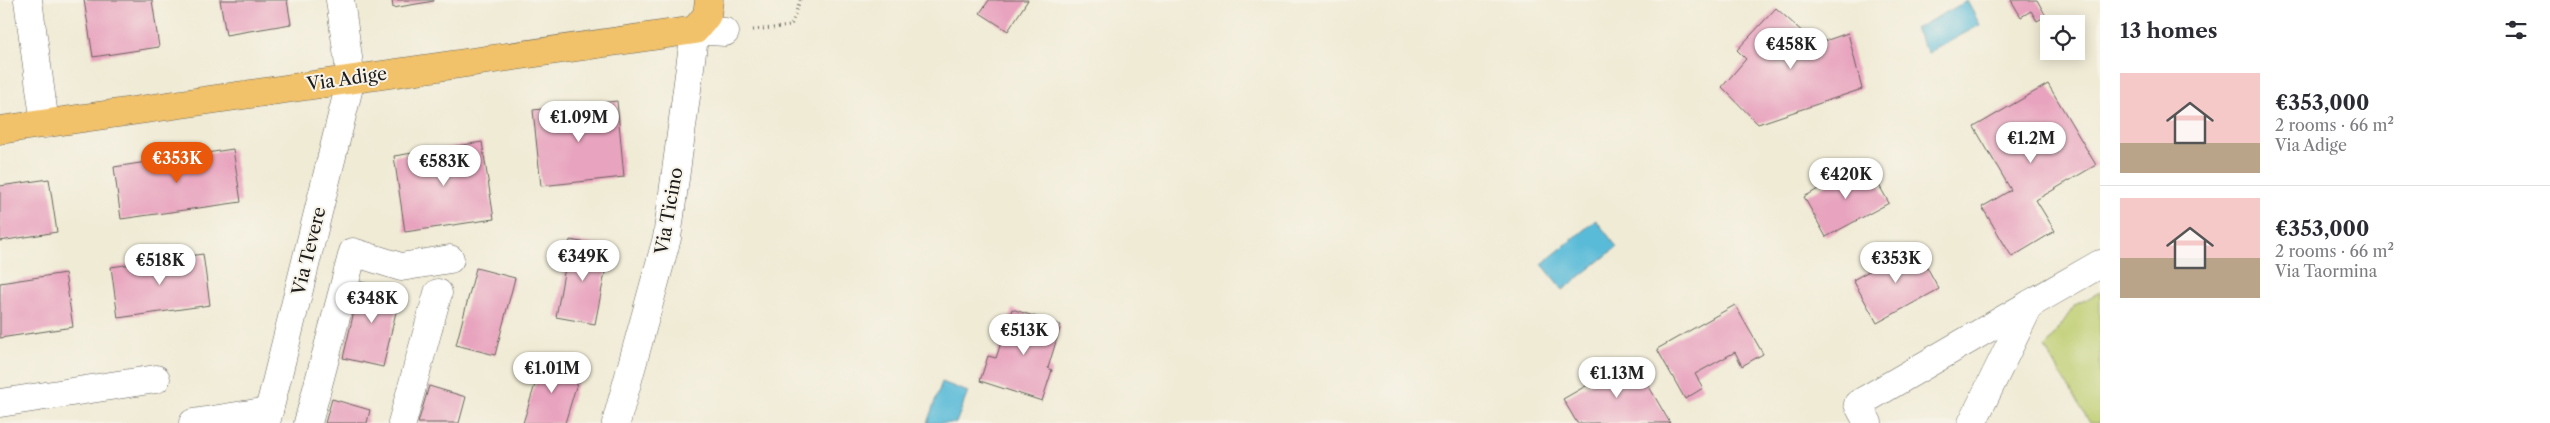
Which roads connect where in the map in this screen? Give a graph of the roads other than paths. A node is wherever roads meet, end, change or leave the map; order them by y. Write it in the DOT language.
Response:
graph roads {
  1 [pos="28,0"];
  2 [pos="340,0"];
  3 [pos="709,0"];
  4 [pos="695,30"];
  5 [pos="725,32"];
  6 [pos="351,79"];
  7 [pos="45,124"];
  8 [pos="0,130"];
  9 [pos="450,259"];
  10 [pos="2100,264"];
  11 [pos="438,293"];
  12 [pos="2030,304"];
  13 [pos="156,379"];
  14 [pos="0,403"];
  15 [pos="268,417"];
  16 [pos="193,423"];
  17 [pos="308,423"];
  18 [pos="402,423"];
  19 [pos="616,423"];
  20 [pos="1868,423"];
  21 [pos="1972,423"];
  1 -- 7 [label="street"];
  2 -- 6 [label="street"];
  3 -- 4 [label="main road, Via Ticino"];
  4 -- 5 [label="street"];
  4 -- 6 [label="main road, Via Adige"];
  4 -- 19 [label="street, Via Ticino"];
  6 -- 7 [label="main road, Via Adige"];
  6 -- 15 [label="street, Via Tevere"];
  7 -- 8 [label="main road, Via Adige"];
  9 -- 17 [label="street"];
  10 -- 12 [label="street"];
  11 -- 18 [label="street"];
  12 -- 20 [label="street"];
  12 -- 21 [label="street"];
  13 -- 14 [label="street"];
  15 -- 16 [label="street"];
}
